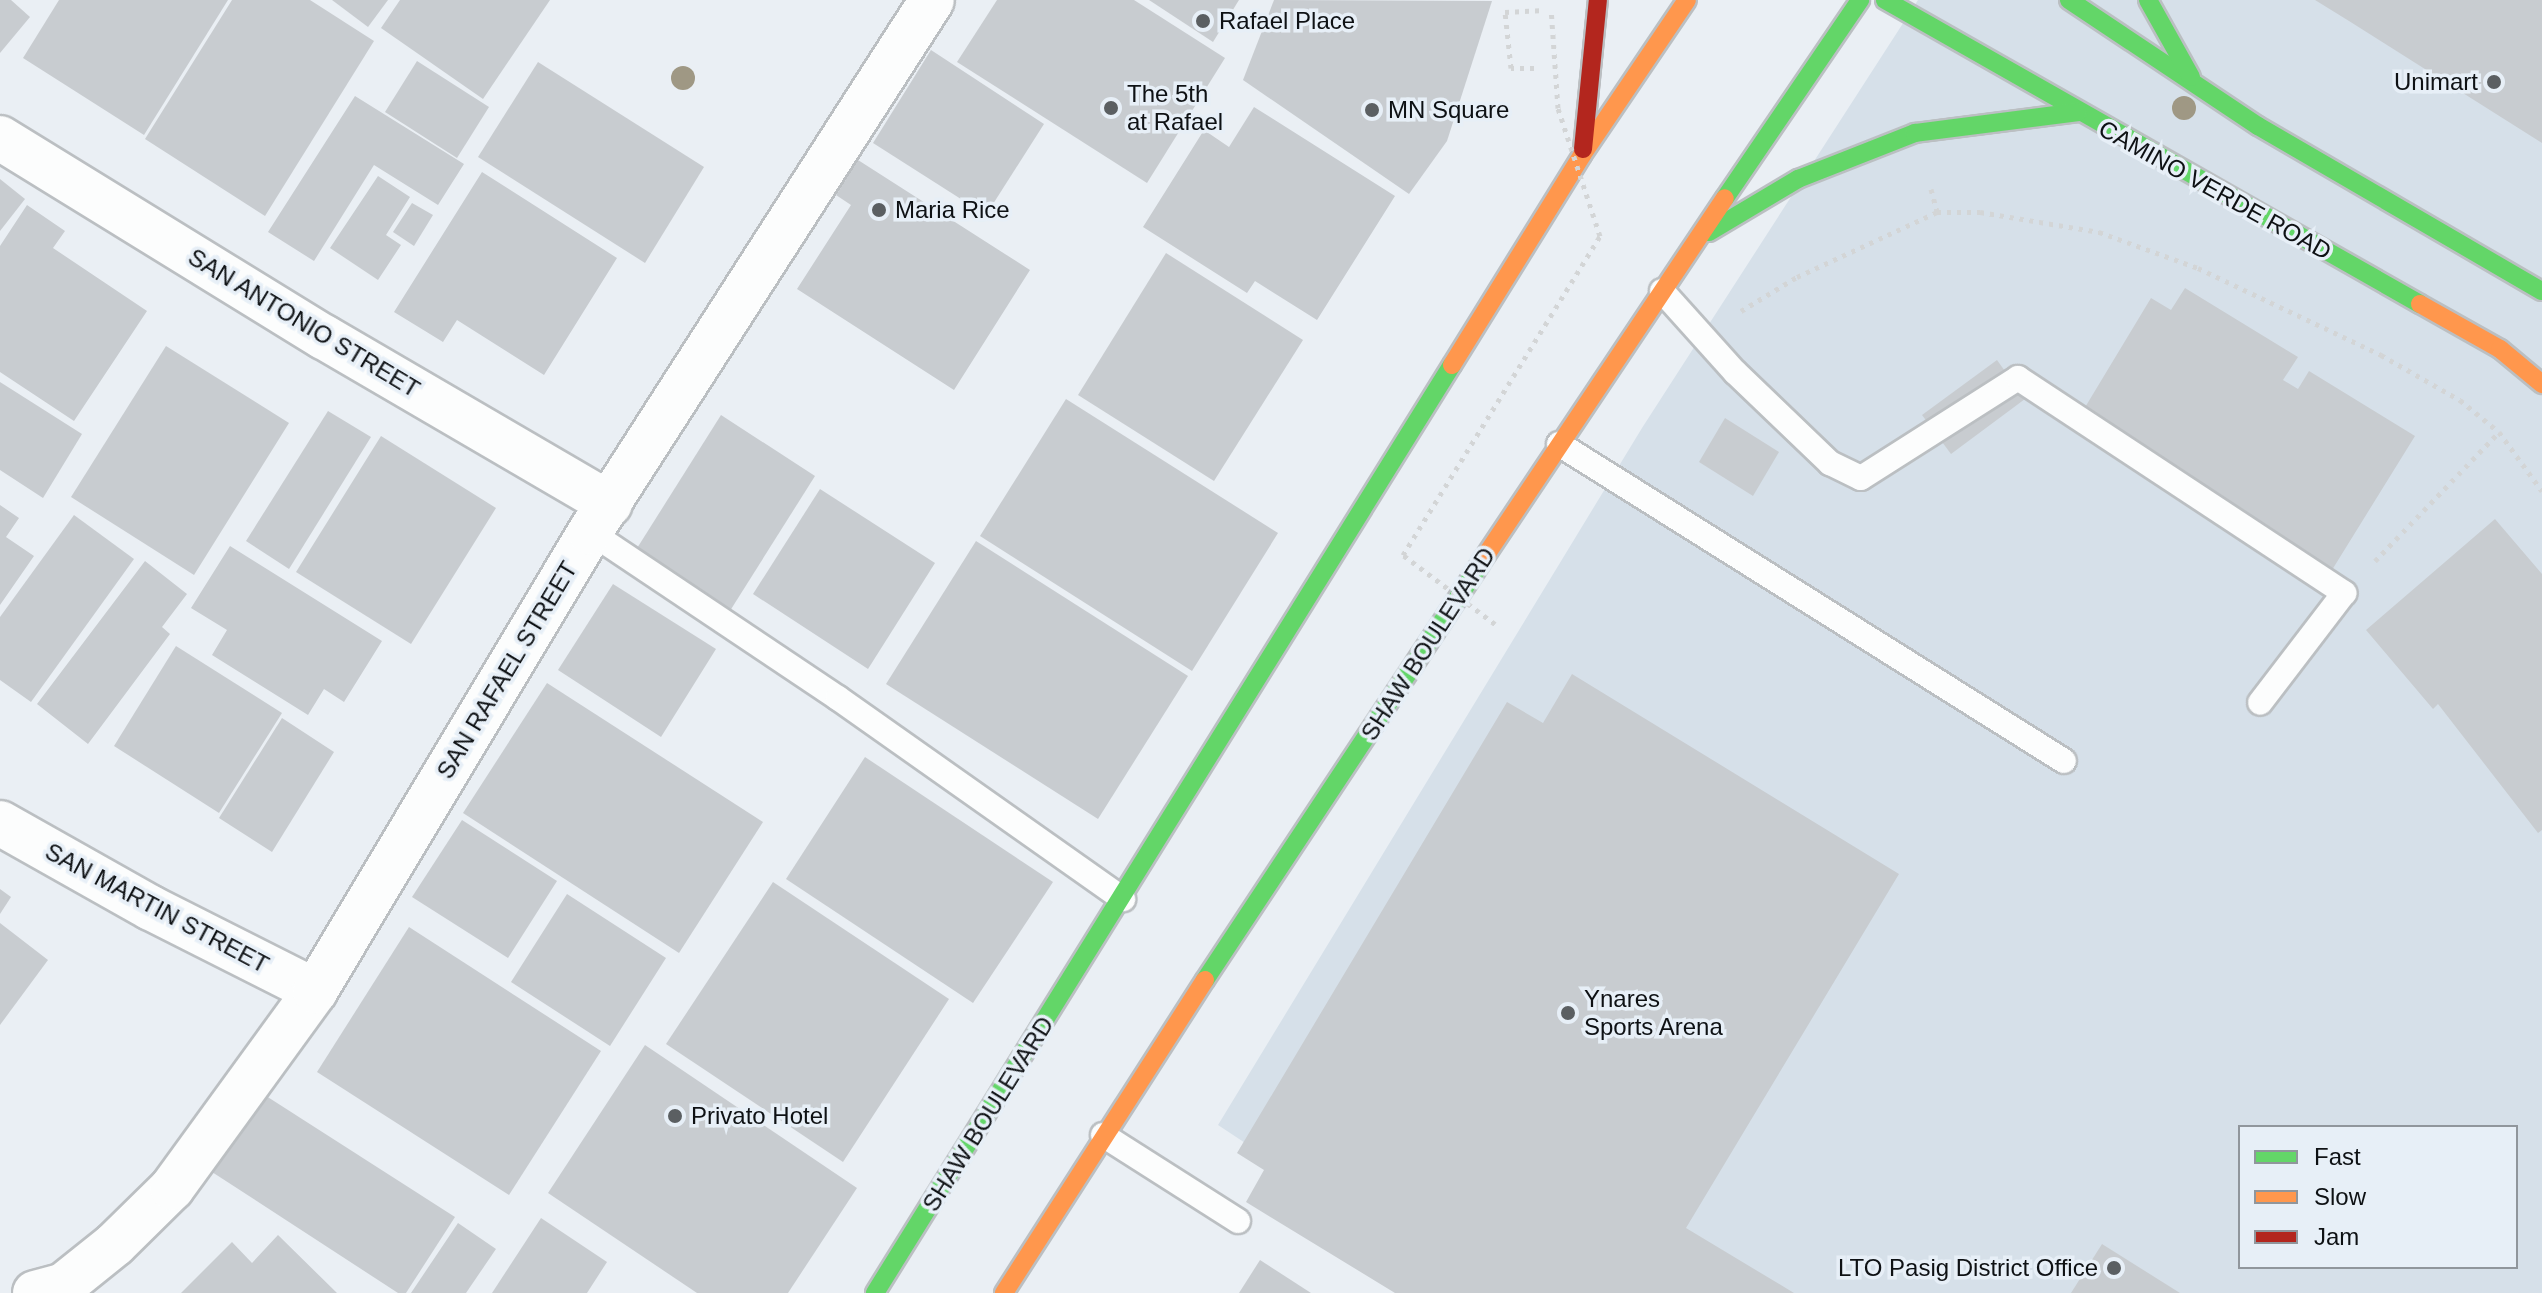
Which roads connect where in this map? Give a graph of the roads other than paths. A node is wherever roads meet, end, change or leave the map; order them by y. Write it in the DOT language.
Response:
graph roads {
  1 [pos="1598,0"];
  2 [pos="1687,0"];
  3 [pos="1860,0"];
  4 [pos="1885,0"];
  5 [pos="2069,0"];
  6 [pos="2148,0"];
  7 [pos="921,4"];
  8 [pos="2194,82"];
  9 [pos="2078,112"];
  10 [pos="0,138"];
  11 [pos="1582,155"];
  12 [pos="1697,240"];
  13 [pos="1662,291"];
  14 [pos="2542,291"];
  15 [pos="2542,384"];
  16 [pos="1559,444"];
  17 [pos="600,518"];
  18 [pos="2260,703"];
  19 [pos="2064,761"];
  20 [pos="0,823"];
  21 [pos="1123,899"];
  22 [pos="315,991"];
  23 [pos="1103,1135"];
  24 [pos="1238,1221"];
  25 [pos="35,1293"];
  26 [pos="875,1293"];
  27 [pos="1004,1293"];
  1 -- 11 [label="main road"];
  2 -- 11 [label="main road, SHAW BOULEVARD"];
  3 -- 12 [label="main road, SHAW BOULEVARD"];
  4 -- 9 [label="main road, CAMINO VERDE ROAD"];
  5 -- 8 [label="main road"];
  6 -- 8 [label="main road"];
  7 -- 17 [label="street, SAN RAFAEL STREET"];
  8 -- 14 [label="main road"];
  9 -- 12 [label="main road"];
  9 -- 15 [label="main road, CAMINO VERDE ROAD"];
  10 -- 17 [label="street, SAN ANTONIO STREET"];
  11 -- 21 [label="main road, SHAW BOULEVARD"];
  12 -- 13 [label="main road, SHAW BOULEVARD"];
  13 -- 16 [label="main road, SHAW BOULEVARD"];
  13 -- 18 [label="lane"];
  16 -- 19 [label="lane"];
  16 -- 23 [label="main road, SHAW BOULEVARD"];
  17 -- 21 [label="lane"];
  17 -- 22 [label="street, SAN RAFAEL STREET"];
  20 -- 22 [label="street, SAN MARTIN STREET"];
  21 -- 26 [label="main road, SHAW BOULEVARD"];
  22 -- 25 [label="street, SAN RAFAEL STREET"];
  23 -- 24 [label="lane"];
  23 -- 27 [label="main road, SHAW BOULEVARD"];
}
